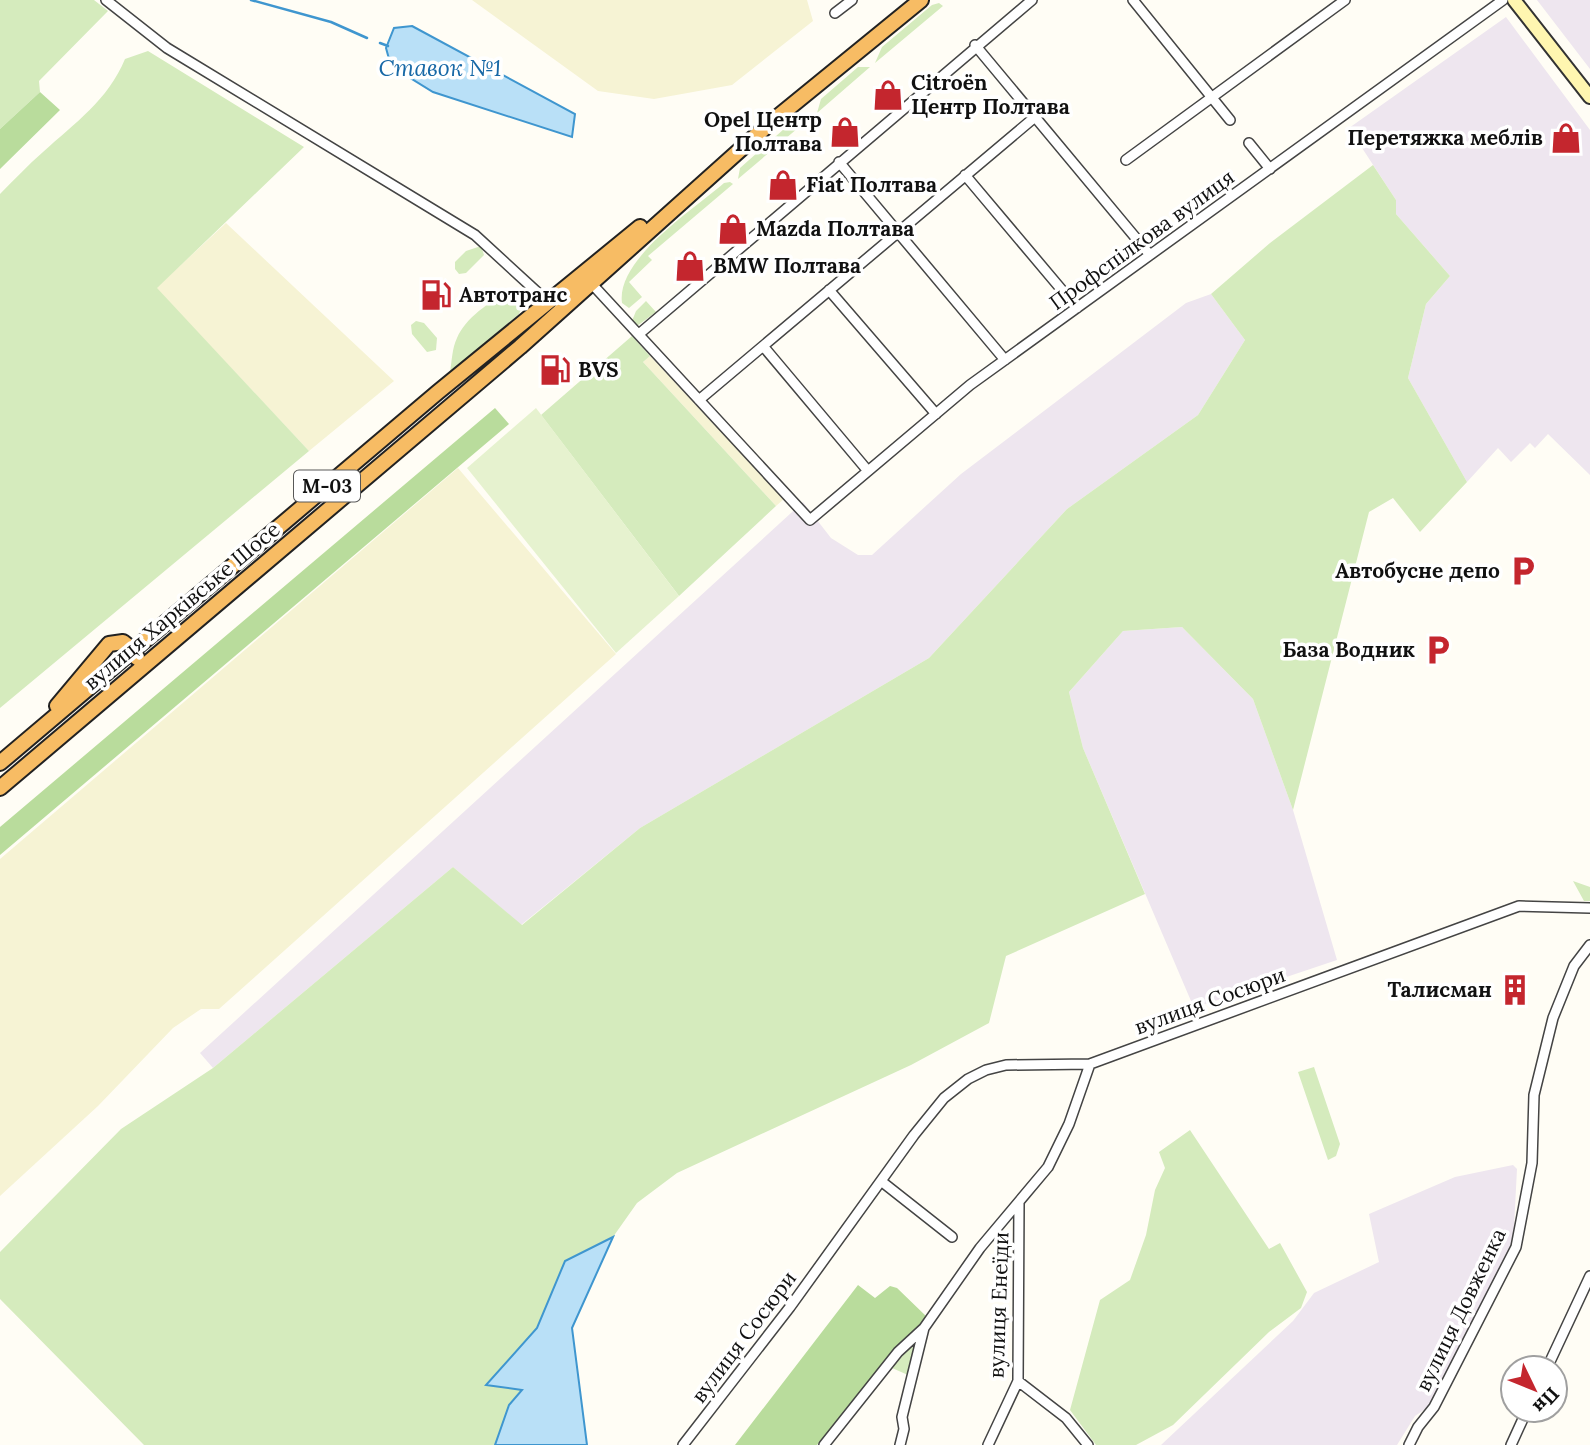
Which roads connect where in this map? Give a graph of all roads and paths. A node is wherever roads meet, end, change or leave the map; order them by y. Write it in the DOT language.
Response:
graph roads {
  1 [pos="106,0"];
  2 [pos="852,0"];
  3 [pos="921,0"];
  4 [pos="1032,0"];
  5 [pos="1133,0"];
  6 [pos="1345,0"];
  7 [pos="1503,0"];
  8 [pos="1514,0"];
  9 [pos="835,13"];
  10 [pos="975,45"];
  11 [pos="1212,97"];
  12 [pos="1590,97"];
  13 [pos="1035,117"];
  14 [pos="1230,120"];
  15 [pos="1248,143"];
  16 [pos="1126,160"];
  17 [pos="839,162"];
  18 [pos="1270,169"];
  19 [pos="965,175"];
  20 [pos="897,233"];
  21 [pos="1150,255"];
  22 [pos="587,278"];
  23 [pos="829,290"];
  24 [pos="548,302"];
  25 [pos="1077,308"];
  26 [pos="639,334"];
  27 [pos="763,346"];
  28 [pos="1005,360"];
  29 [pos="699,400"];
  30 [pos="936,414"];
  31 [pos="868,471"];
  32 [pos="133,650"];
  33 [pos="132,676"];
  34 [pos="0,763"];
  35 [pos="0,788"];
  36 [pos="1590,908"];
  37 [pos="1590,945"];
  38 [pos="1090,1064"];
  39 [pos="881,1181"];
  40 [pos="1019,1202"];
  41 [pos="952,1237"];
  42 [pos="1590,1276"];
  43 [pos="924,1328"];
  44 [pos="1554,1354"];
  45 [pos="1018,1381"];
  46 [pos="1521,1424"];
  47 [pos="682,1445"];
  48 [pos="824,1445"];
  49 [pos="900,1445"];
  50 [pos="988,1445"];
  51 [pos="1088,1445"];
  52 [pos="1409,1445"];
  53 [pos="1511,1445"];
  1 -- 24 [label="street"];
  2 -- 9 [label="street"];
  3 -- 22 [label="highway, вулиця Харківське Шосе / М-03"];
  4 -- 10 [label="street"];
  5 -- 11 [label="street"];
  6 -- 11 [label="street"];
  7 -- 18 [label="street, Профспілкова вулиця"];
  8 -- 12 [label="main road"];
  10 -- 13 [label="street"];
  10 -- 17 [label="street"];
  11 -- 14 [label="street"];
  11 -- 16 [label="street"];
  13 -- 19 [label="street"];
  13 -- 21 [label="street"];
  15 -- 18 [label="street"];
  17 -- 20 [label="street"];
  17 -- 26 [label="street"];
  18 -- 21 [label="street, Профспілкова вулиця"];
  19 -- 20 [label="street"];
  19 -- 25 [label="street"];
  20 -- 23 [label="street"];
  20 -- 28 [label="street"];
  21 -- 25 [label="street, Профспілкова вулиця"];
  22 -- 24 [label="highway, вулиця Харківське Шосе / М-03"];
  22 -- 26 [label="street"];
  22 -- 33 [label="highway, вулиця Харківське Шосе / М-03"];
  23 -- 27 [label="street"];
  23 -- 30 [label="street"];
  24 -- 32 [label="highway, вулиця Харківське Шосе / М-03"];
  25 -- 28 [label="street, Профспілкова вулиця"];
  26 -- 29 [label="street"];
  27 -- 29 [label="street"];
  27 -- 31 [label="street"];
  28 -- 30 [label="street, Профспілкова вулиця"];
  29 -- 31 [label="street, Профспілкова вулиця"];
  30 -- 31 [label="street, Профспілкова вулиця"];
  32 -- 33 [label="highway"];
  32 -- 34 [label="highway"];
  33 -- 35 [label="highway, вулиця Харківське Шосе / М-03"];
  36 -- 38 [label="street, вулиця Сосюри"];
  37 -- 52 [label="street, вулиця Довженка"];
  38 -- 39 [label="street, вулиця Сосюри"];
  38 -- 40 [label="street"];
  39 -- 41 [label="street"];
  39 -- 47 [label="street, вулиця Сосюри"];
  40 -- 43 [label="street"];
  40 -- 45 [label="street, вулиця Енеїди"];
  42 -- 44 [label="street"];
  43 -- 48 [label="street"];
  43 -- 49 [label="street"];
  45 -- 50 [label="street, вулиця Енеїди"];
  45 -- 51 [label="street"];
  46 -- 53 [label="street"];
}
